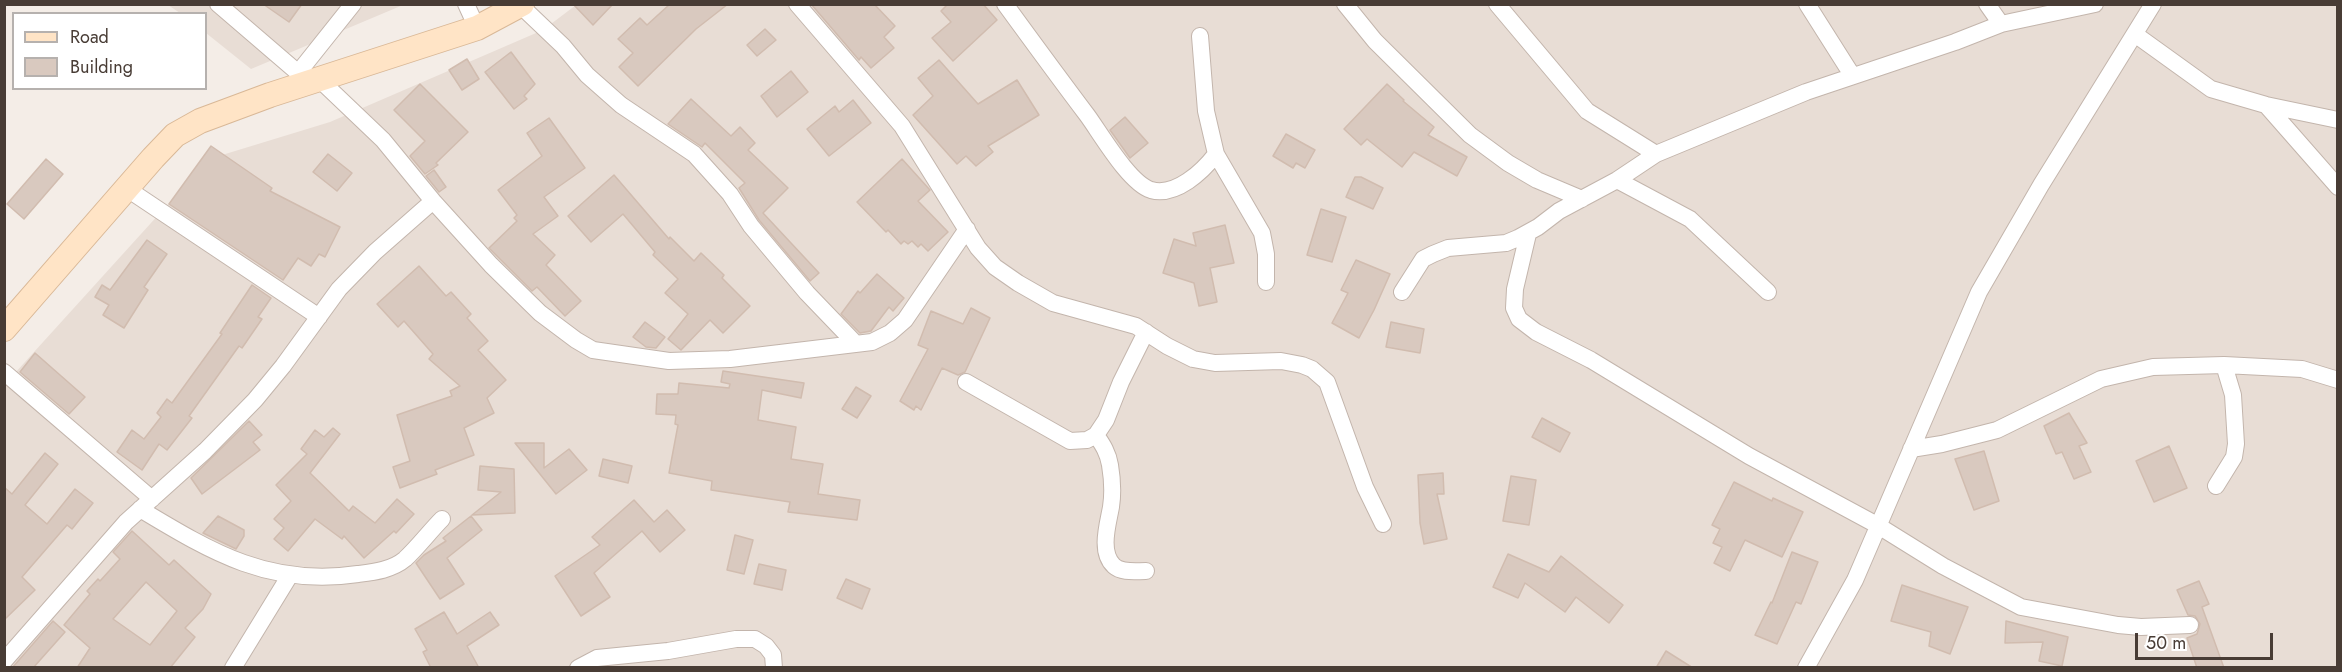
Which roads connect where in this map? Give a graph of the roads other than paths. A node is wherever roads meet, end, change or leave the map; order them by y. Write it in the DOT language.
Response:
graph roads {
  1 [pos="218,4"];
  2 [pos="353,4"];
  3 [pos="466,4"];
  4 [pos="797,4"];
  5 [pos="1005,4"];
  6 [pos="1345,4"];
  7 [pos="1497,4"];
  8 [pos="1807,4"];
  9 [pos="1987,4"];
  10 [pos="2095,4"];
  11 [pos="521,5"];
  12 [pos="2147,7"];
  13 [pos="2001,24"];
  14 [pos="477,28"];
  15 [pos="2136,35"];
  16 [pos="1200,36"];
  17 [pos="1852,75"];
  18 [pos="309,79"];
  19 [pos="2266,105"];
  20 [pos="2337,120"];
  21 [pos="1216,154"];
  22 [pos="1656,154"];
  23 [pos="1617,180"];
  24 [pos="2337,187"];
  25 [pos="126,188"];
  26 [pos="1582,199"];
  27 [pos="433,201"];
  28 [pos="967,229"];
  29 [pos="1528,234"];
  30 [pos="1266,282"];
  31 [pos="1402,292"];
  32 [pos="1768,292"];
  33 [pos="319,317"];
  34 [pos="4,329"];
  35 [pos="1146,333"];
  36 [pos="856,344"];
  37 [pos="2224,365"];
  38 [pos="4,372"];
  39 [pos="2337,380"];
  40 [pos="966,382"];
  41 [pos="1096,435"];
  42 [pos="1911,448"];
  43 [pos="2216,486"];
  44 [pos="146,504"];
  45 [pos="442,519"];
  46 [pos="1383,524"];
  47 [pos="1878,525"];
  48 [pos="1146,571"];
  49 [pos="290,575"];
  50 [pos="2190,625"];
  51 [pos="4,660"];
  52 [pos="616,662"];
  53 [pos="233,668"];
  54 [pos="578,668"];
  55 [pos="774,668"];
  56 [pos="1806,668"];
  1 -- 18 [label="street"];
  2 -- 18 [label="street"];
  3 -- 14 [label="street"];
  4 -- 28 [label="street"];
  5 -- 21 [label="street"];
  6 -- 26 [label="street"];
  7 -- 22 [label="street"];
  8 -- 17 [label="street"];
  9 -- 13 [label="street"];
  10 -- 13 [label="street"];
  11 -- 14 [label="street"];
  11 -- 36 [label="street"];
  12 -- 15 [label="street"];
  13 -- 17 [label="street"];
  14 -- 18 [label="street"];
  15 -- 19 [label="street"];
  15 -- 42 [label="street"];
  16 -- 21 [label="street"];
  17 -- 22 [label="street"];
  18 -- 25 [label="street"];
  18 -- 27 [label="street"];
  19 -- 20 [label="street"];
  19 -- 24 [label="street"];
  21 -- 30 [label="street"];
  22 -- 23 [label="street"];
  23 -- 26 [label="street"];
  23 -- 32 [label="street"];
  25 -- 33 [label="street"];
  25 -- 34 [label="street"];
  26 -- 29 [label="street"];
  27 -- 33 [label="street"];
  27 -- 36 [label="street"];
  28 -- 35 [label="street"];
  28 -- 36 [label="street"];
  29 -- 31 [label="street"];
  29 -- 47 [label="street"];
  33 -- 44 [label="street"];
  35 -- 41 [label="street"];
  35 -- 46 [label="street"];
  37 -- 39 [label="street"];
  37 -- 42 [label="street"];
  37 -- 43 [label="street"];
  38 -- 44 [label="street"];
  40 -- 41 [label="street"];
  41 -- 48 [label="street"];
  42 -- 47 [label="street"];
  44 -- 49 [label="street"];
  44 -- 51 [label="street"];
  45 -- 49 [label="street"];
  47 -- 50 [label="street"];
  47 -- 56 [label="street"];
  49 -- 53 [label="street"];
  52 -- 54 [label="street"];
  52 -- 55 [label="street"];
}
